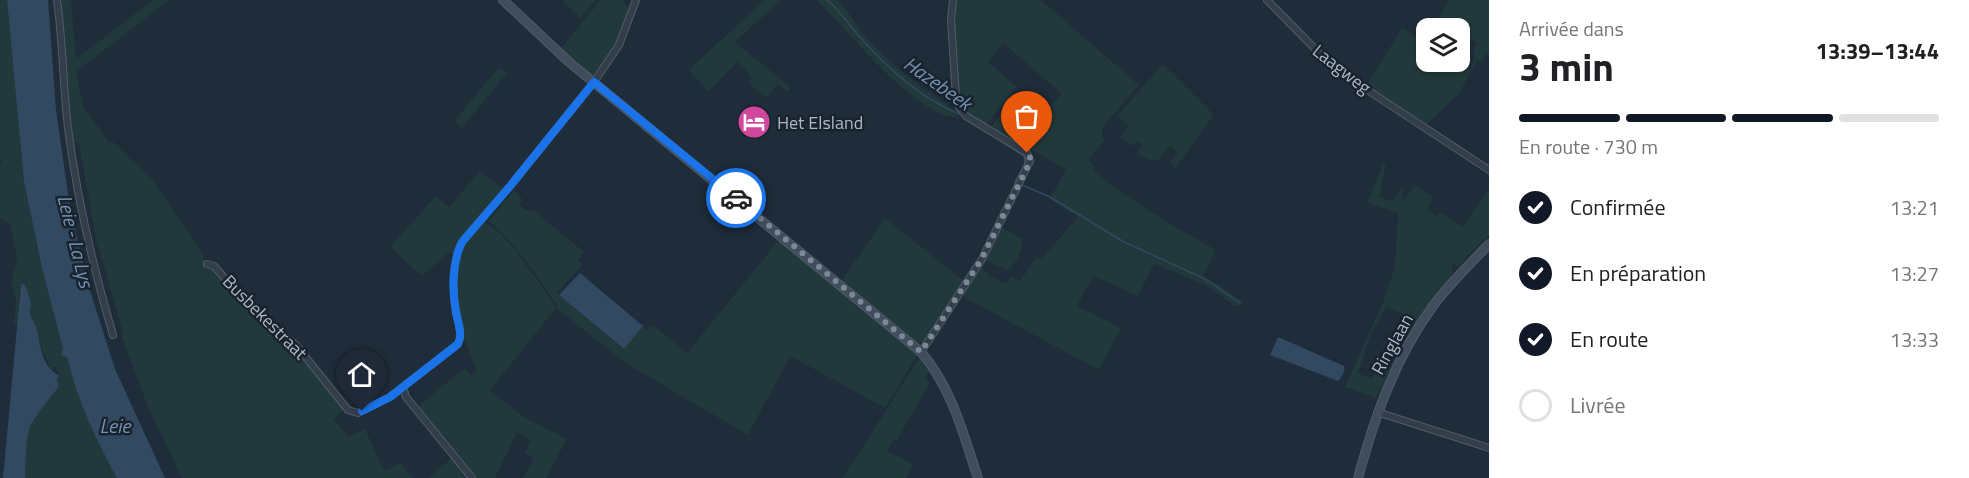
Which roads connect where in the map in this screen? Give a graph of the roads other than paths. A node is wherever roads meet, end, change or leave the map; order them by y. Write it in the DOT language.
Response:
graph roads {
  1 [pos="57,0"];
  2 [pos="503,0"];
  3 [pos="636,0"];
  4 [pos="953,0"];
  5 [pos="1266,0"];
  6 [pos="594,82"];
  7 [pos="1489,170"];
  8 [pos="1489,244"];
  9 [pos="207,264"];
  10 [pos="113,335"];
  11 [pos="921,352"];
  12 [pos="402,387"];
  13 [pos="1377,412"];
  14 [pos="1489,448"];
  15 [pos="472,478"];
  16 [pos="978,478"];
  17 [pos="1358,478"];
  1 -- 10 [label="street"];
  2 -- 6 [label="street"];
  3 -- 6 [label="street, Busbekestraat"];
  4 -- 11 [label="street"];
  5 -- 7 [label="street, Laagweg"];
  6 -- 11 [label="street"];
  6 -- 12 [label="street, Busbekestraat"];
  8 -- 13 [label="street, Ringlaan"];
  9 -- 12 [label="street, Busbekestraat"];
  11 -- 16 [label="street"];
  12 -- 15 [label="street"];
  13 -- 14 [label="street"];
  13 -- 17 [label="street, Ringlaan"];
}
